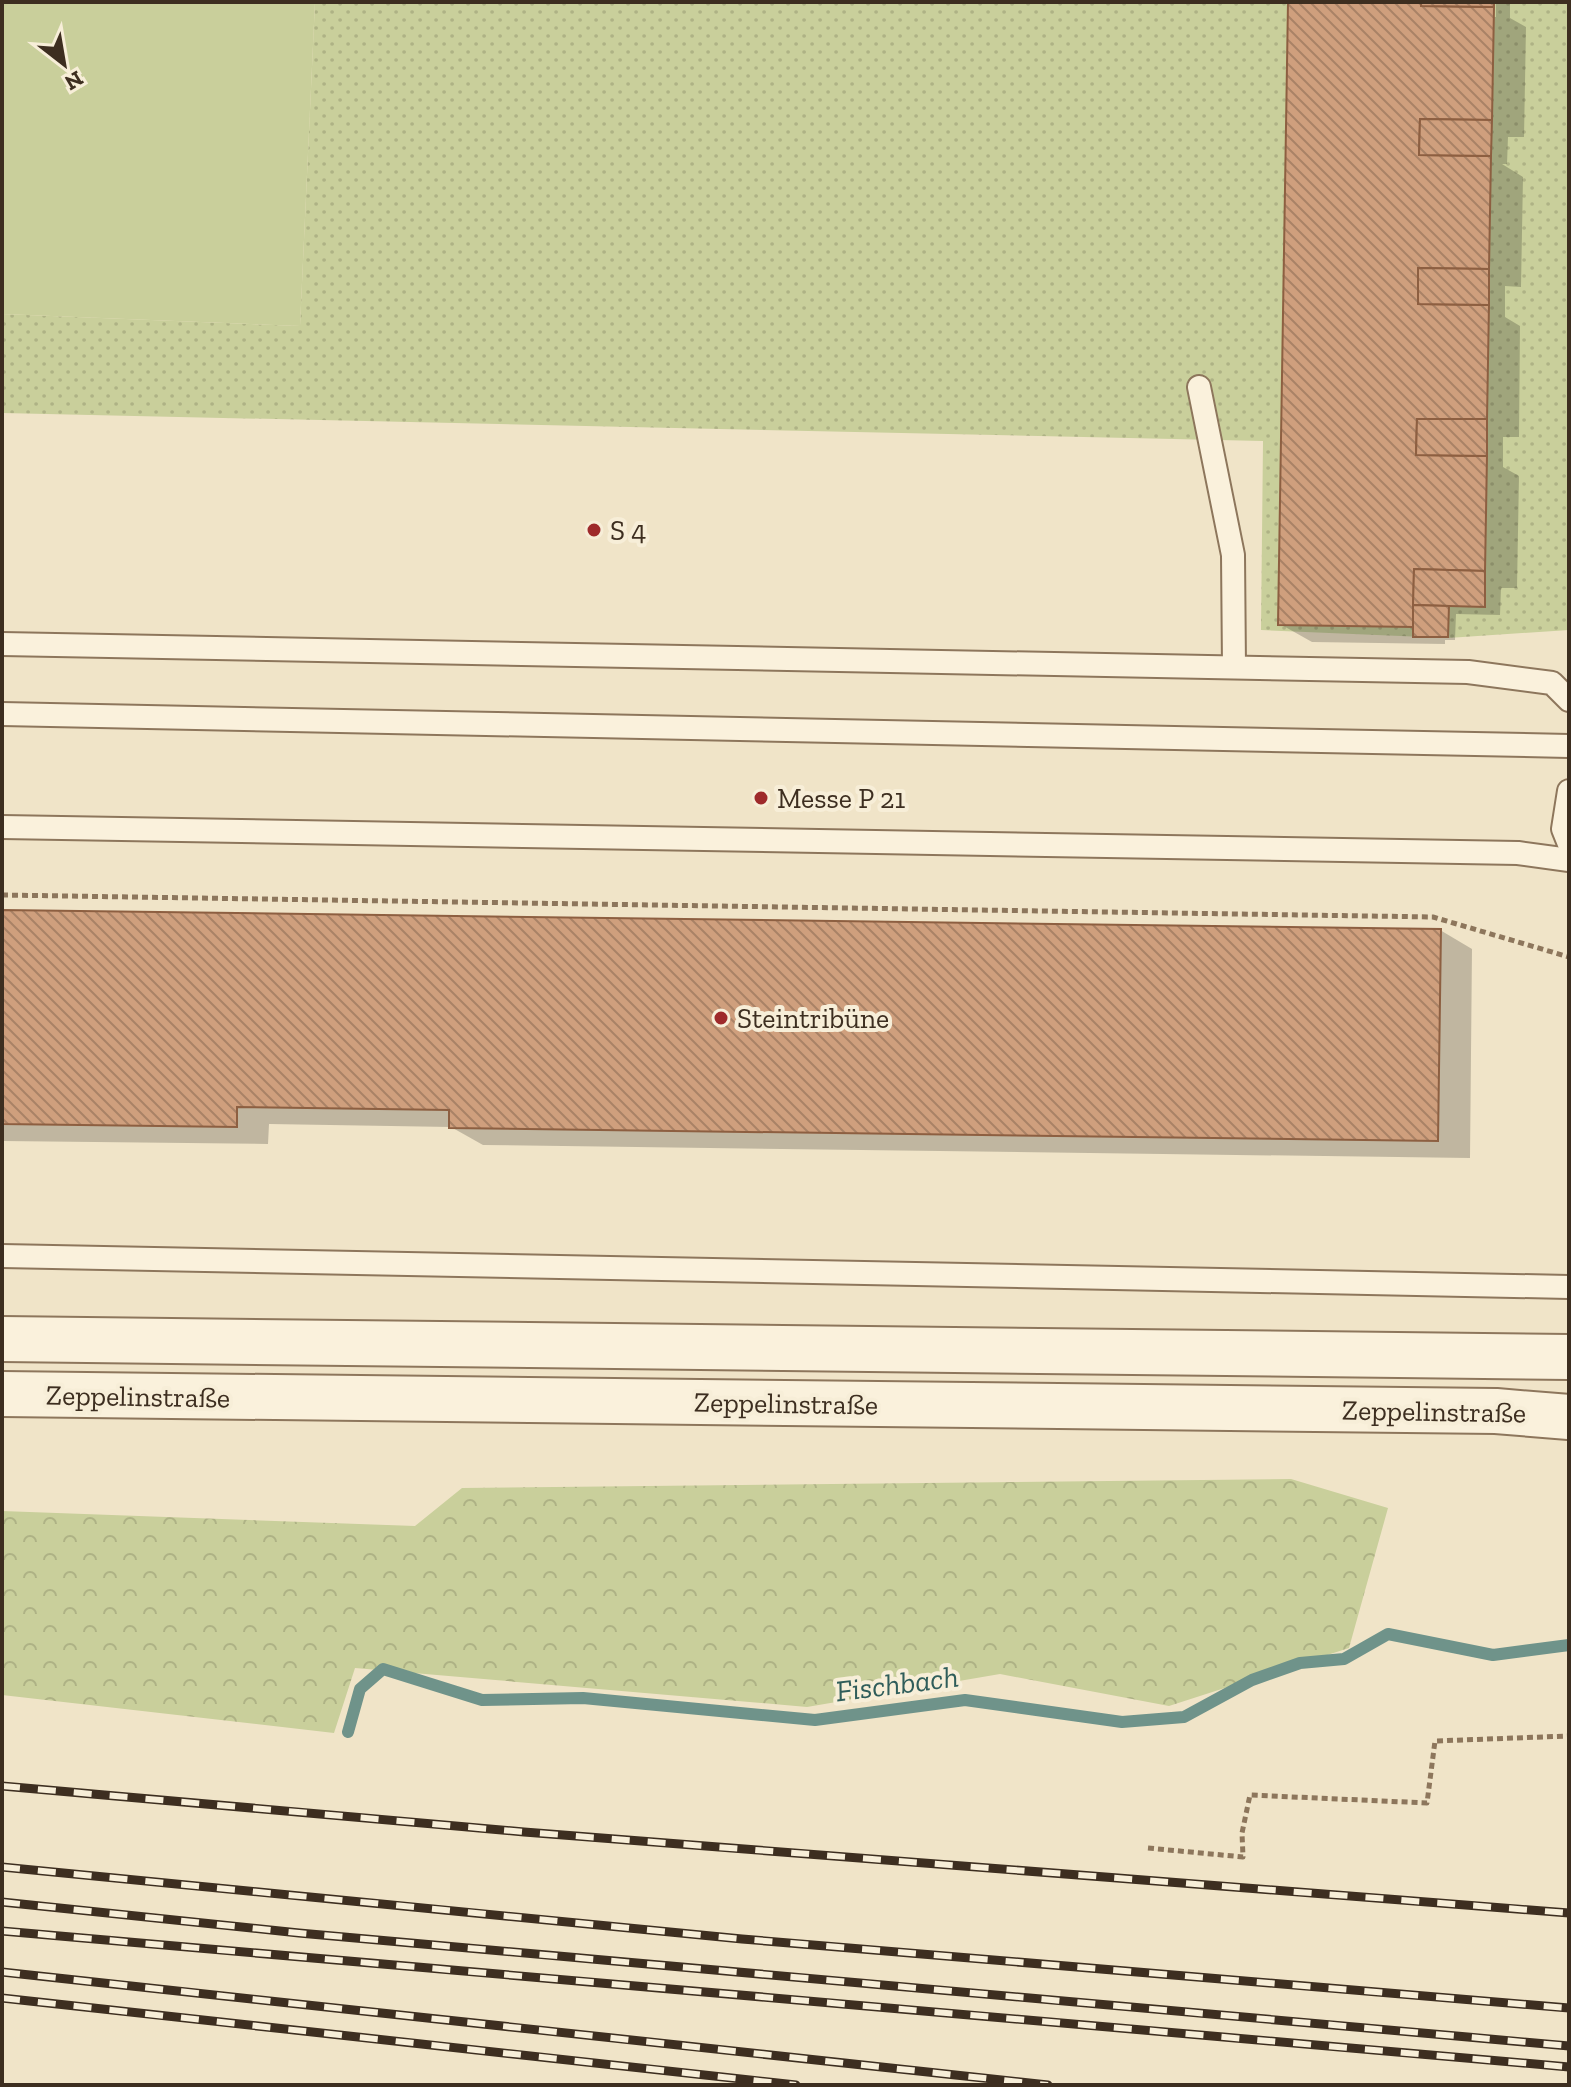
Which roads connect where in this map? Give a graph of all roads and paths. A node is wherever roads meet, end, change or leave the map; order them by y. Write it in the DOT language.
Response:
graph roads {
  1 [pos="1199,387"];
  2 [pos="2,644"];
  3 [pos="1234,667"];
  4 [pos="1569,700"];
  5 [pos="2,714"];
  6 [pos="1569,746"];
  7 [pos="1569,791"];
  8 [pos="2,827"];
  9 [pos="1569,844"];
  10 [pos="1569,860"];
  11 [pos="2,895"];
  12 [pos="1569,957"];
  13 [pos="2,1256"];
  14 [pos="1569,1287"];
  15 [pos="2,1339"];
  16 [pos="1569,1357"];
  17 [pos="2,1394"];
  18 [pos="1569,1417"];
  19 [pos="1569,1736"];
  20 [pos="1148,1848"];
  1 -- 3 [label="lane"];
  2 -- 3 [label="lane"];
  3 -- 4 [label="lane"];
  5 -- 6 [label="lane"];
  7 -- 9 [label="lane"];
  8 -- 10 [label="lane"];
  11 -- 12 [label="path"];
  13 -- 14 [label="lane"];
  15 -- 16 [label="street, Zeppelinstraße"];
  17 -- 18 [label="street, Zeppelinstraße"];
  19 -- 20 [label="path"];
}
